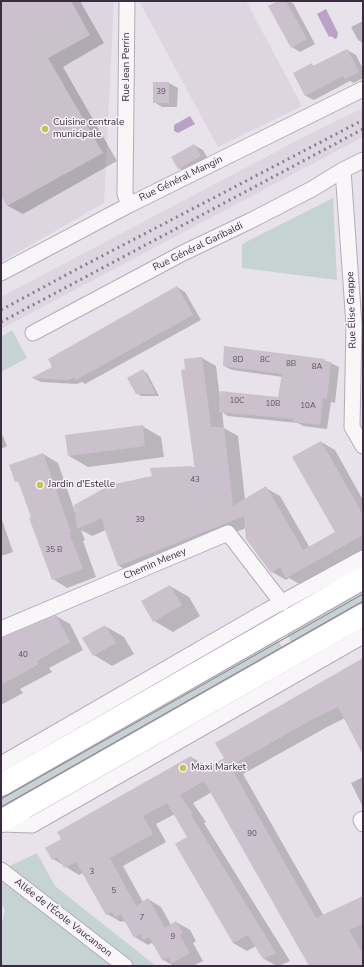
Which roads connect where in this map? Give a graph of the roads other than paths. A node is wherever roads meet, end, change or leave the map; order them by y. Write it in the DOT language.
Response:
graph roads {
  1 [pos="127,1"];
  2 [pos="363,89"];
  3 [pos="363,160"];
  4 [pos="343,170"];
  5 [pos="129,205"];
  6 [pos="1,272"];
  7 [pos="33,333"];
  8 [pos="363,446"];
  9 [pos="363,558"];
  10 [pos="363,578"];
  11 [pos="282,603"];
  12 [pos="363,615"];
  13 [pos="1,629"];
  14 [pos="363,636"];
  15 [pos="1,764"];
  16 [pos="1,785"];
  17 [pos="363,819"];
  18 [pos="1,822"];
  19 [pos="363,824"];
  20 [pos="1,870"];
  21 [pos="125,966"];
  1 -- 5 [label="street, Rue Jean Perrin"];
  2 -- 5 [label="street, Rue Général Mangin"];
  3 -- 4 [label="street, Rue Général Garibaldi"];
  4 -- 7 [label="street, Rue Général Garibaldi"];
  4 -- 8 [label="street, Rue Élise Grappe"];
  5 -- 6 [label="street, Rue Général Mangin"];
  9 -- 11 [label="street"];
  10 -- 16 [label="main road"];
  11 -- 13 [label="street, Chemin Meney"];
  11 -- 15 [label="street"];
  12 -- 18 [label="main road"];
  14 -- 18 [label="street"];
  17 -- 19 [label="street"];
  20 -- 21 [label="street, Allée de l'École Vaucanson"];
}
